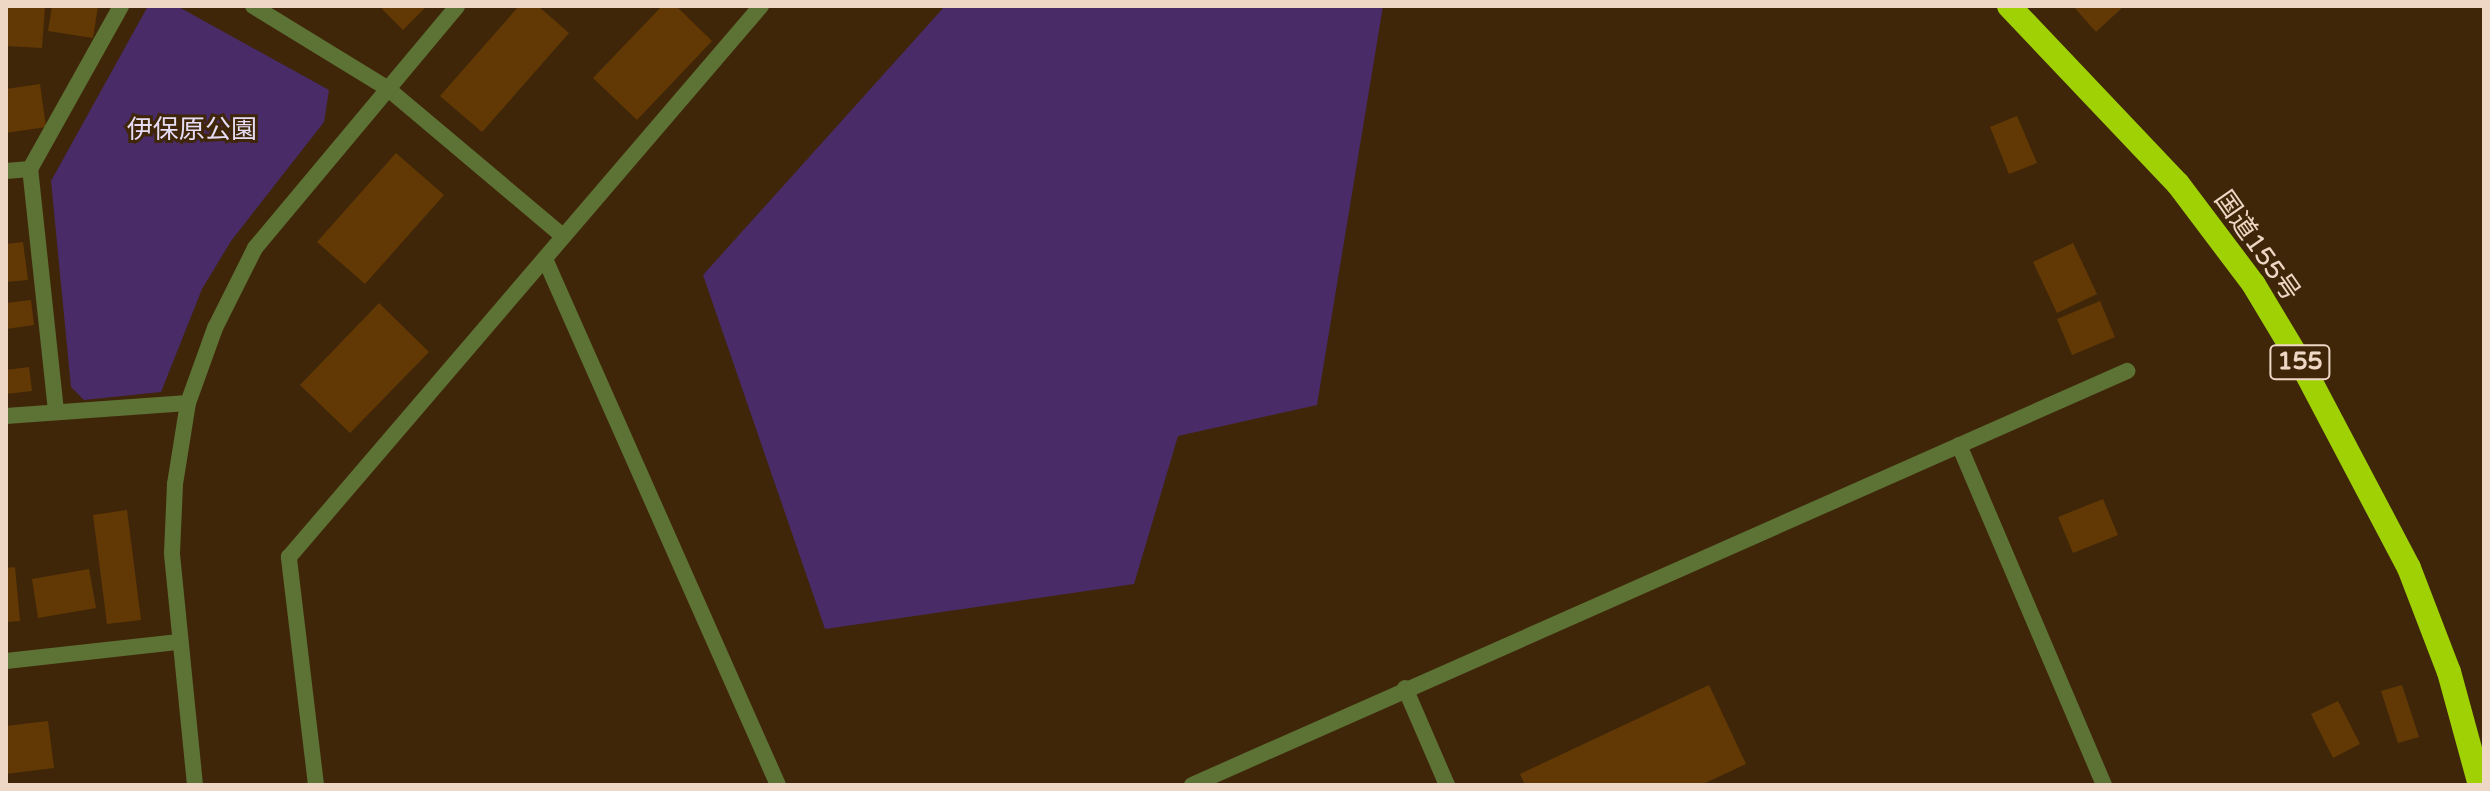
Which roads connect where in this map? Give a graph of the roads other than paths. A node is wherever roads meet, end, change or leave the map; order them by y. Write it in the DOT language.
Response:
graph roads {
  1 [pos="121,6"];
  2 [pos="253,6"];
  3 [pos="457,6"];
  4 [pos="761,6"];
  5 [pos="2009,6"];
  6 [pos="387,88"];
  7 [pos="30,169"];
  8 [pos="6,171"];
  9 [pos="563,236"];
  10 [pos="545,259"];
  11 [pos="2127,371"];
  12 [pos="188,403"];
  13 [pos="56,411"];
  14 [pos="6,416"];
  15 [pos="1959,445"];
  16 [pos="179,642"];
  17 [pos="6,661"];
  18 [pos="1405,688"];
  19 [pos="195,785"];
  20 [pos="316,785"];
  21 [pos="778,785"];
  22 [pos="1192,785"];
  23 [pos="1447,785"];
  24 [pos="2104,785"];
  25 [pos="2480,785"];
  1 -- 7 [label="street"];
  2 -- 6 [label="street"];
  3 -- 6 [label="street"];
  4 -- 9 [label="street"];
  5 -- 25 [label="highway, 国道155号 / 155"];
  6 -- 9 [label="street"];
  6 -- 12 [label="street"];
  7 -- 8 [label="street"];
  7 -- 13 [label="street"];
  9 -- 10 [label="street"];
  10 -- 20 [label="street"];
  10 -- 21 [label="street"];
  11 -- 15 [label="street"];
  12 -- 13 [label="street"];
  12 -- 16 [label="street"];
  13 -- 14 [label="street"];
  15 -- 18 [label="street"];
  15 -- 24 [label="street"];
  16 -- 17 [label="street"];
  16 -- 19 [label="street"];
  18 -- 22 [label="street"];
  18 -- 23 [label="street"];
}
